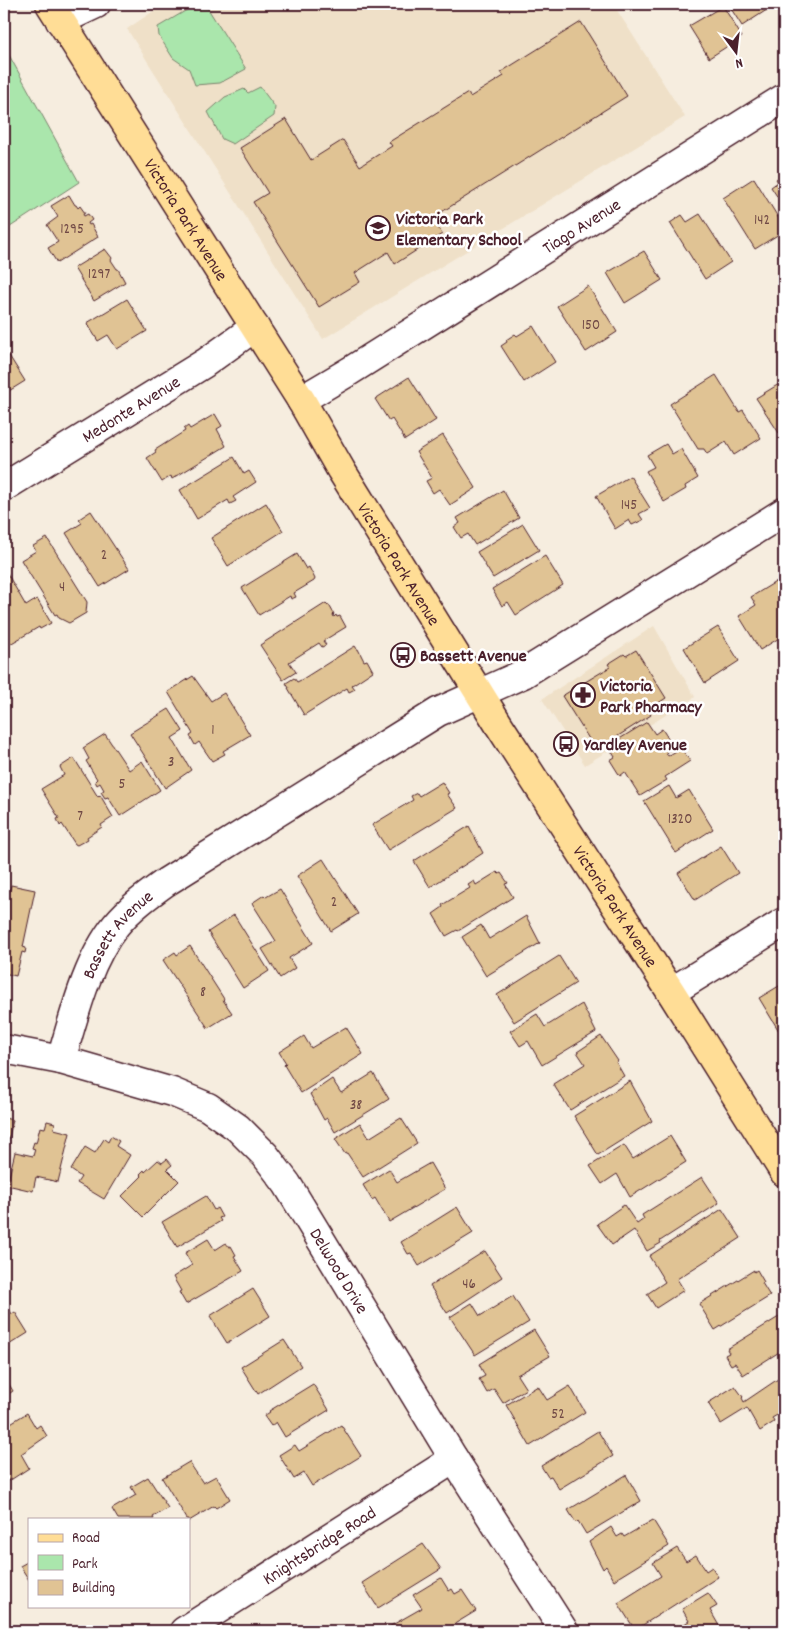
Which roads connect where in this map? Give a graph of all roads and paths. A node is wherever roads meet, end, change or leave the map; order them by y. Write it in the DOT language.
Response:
graph roads {
  1 [pos="96,4"];
  2 [pos="55,13"];
  3 [pos="784,98"];
  4 [pos="255,327"];
  5 [pos="301,400"];
  6 [pos="4,487"];
  7 [pos="784,512"];
  8 [pos="480,694"];
  9 [pos="784,922"];
  10 [pos="671,992"];
  11 [pos="4,1049"];
  12 [pos="61,1060"];
  13 [pos="784,1172"];
  14 [pos="454,1459"];
  15 [pos="184,1631"];
  16 [pos="564,1631"];
  1 -- 2 [label="street"];
  2 -- 4 [label="main road, Victoria Park Avenue"];
  3 -- 5 [label="street, Tiago Avenue"];
  4 -- 5 [label="main road, Victoria Park Avenue"];
  4 -- 6 [label="street, Medonte Avenue"];
  5 -- 8 [label="main road, Victoria Park Avenue"];
  7 -- 8 [label="street"];
  8 -- 10 [label="main road, Victoria Park Avenue"];
  8 -- 12 [label="street, Bassett Avenue"];
  9 -- 10 [label="street"];
  10 -- 13 [label="main road, Victoria Park Avenue"];
  11 -- 12 [label="street, Delwood Drive"];
  12 -- 14 [label="street, Delwood Drive"];
  14 -- 15 [label="street, Knightsbridge Road"];
  14 -- 16 [label="street, Delwood Drive"];
}
